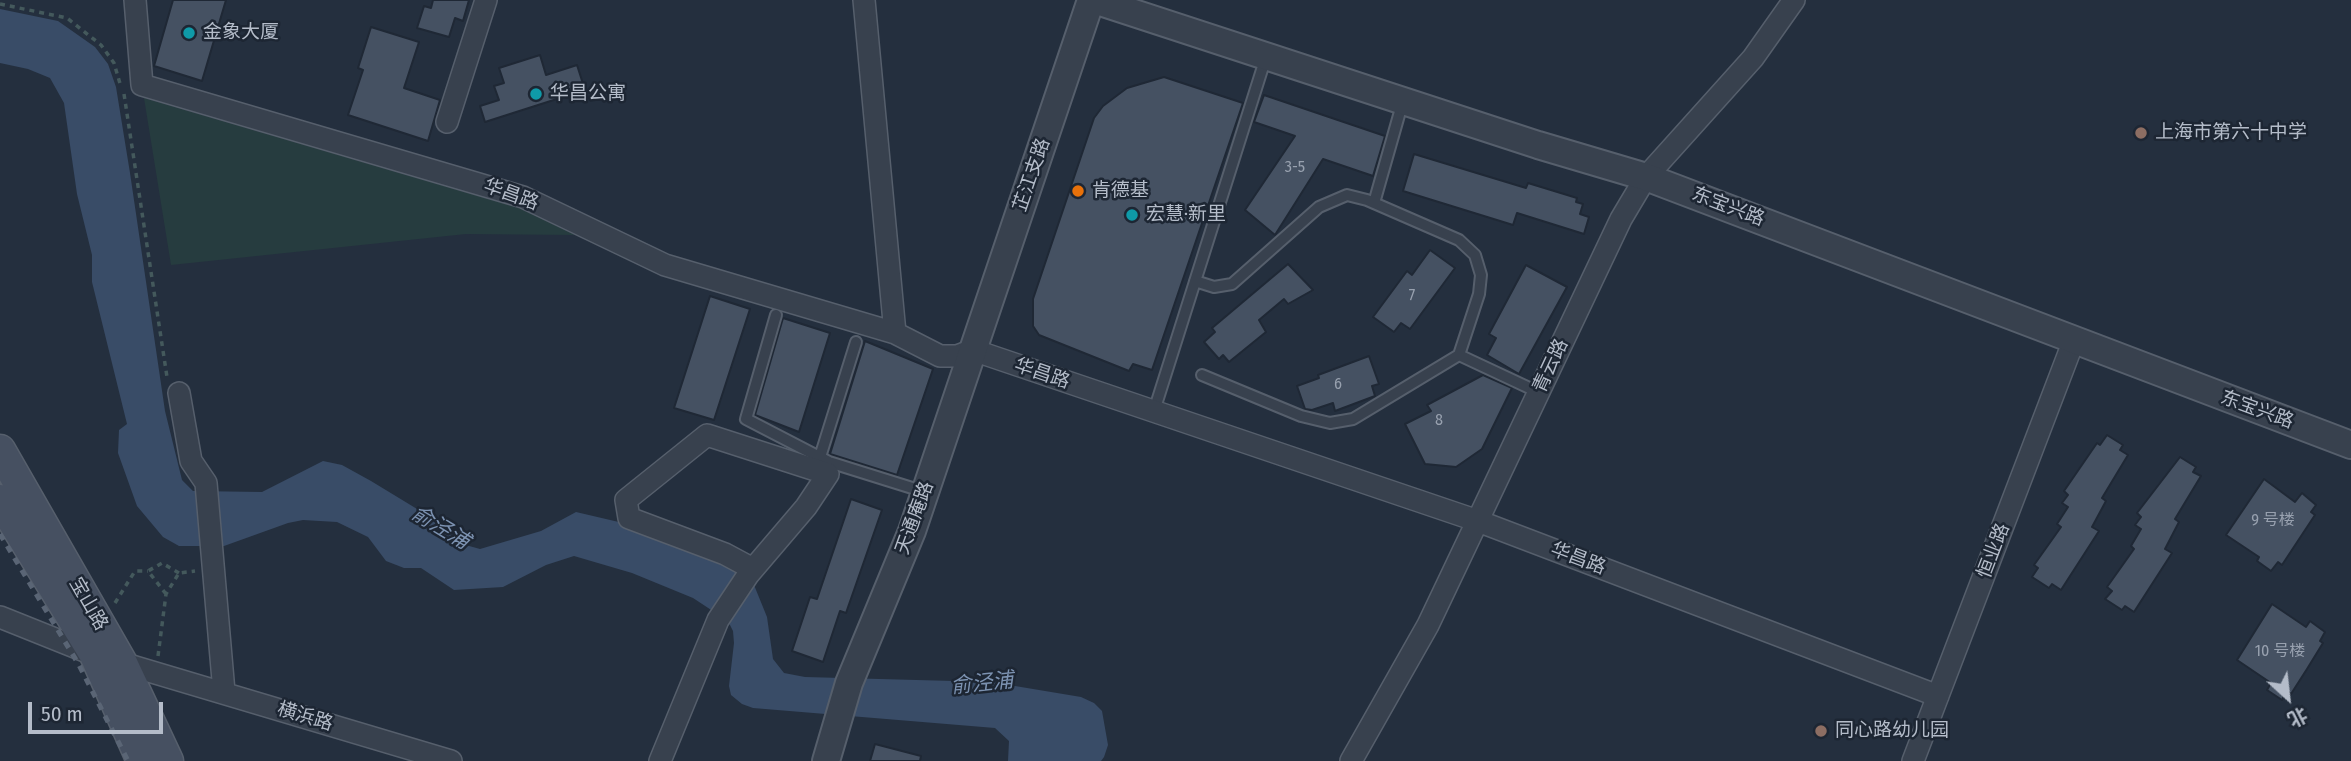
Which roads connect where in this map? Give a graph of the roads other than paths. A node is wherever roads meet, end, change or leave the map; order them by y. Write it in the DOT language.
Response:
graph roads {
  1 [pos="135,0"];
  2 [pos="486,0"];
  3 [pos="864,0"];
  4 [pos="1093,0"];
  5 [pos="1794,0"];
  6 [pos="1267,54"];
  7 [pos="1403,101"];
  8 [pos="447,122"];
  9 [pos="1646,177"];
  10 [pos="1374,203"];
  11 [pos="1195,281"];
  12 [pos="776,315"];
  13 [pos="895,333"];
  14 [pos="2074,340"];
  15 [pos="856,342"];
  16 [pos="973,350"];
  17 [pos="1459,355"];
  18 [pos="1202,375"];
  19 [pos="174,391"];
  20 [pos="1538,392"];
  21 [pos="1154,411"];
  22 [pos="2351,445"];
  23 [pos="0,450"];
  24 [pos="820,457"];
  25 [pos="925,492"];
  26 [pos="0,500"];
  27 [pos="1478,521"];
  28 [pos="750,572"];
  29 [pos="0,617"];
  30 [pos="108,659"];
  31 [pos="224,692"];
  32 [pos="1938,696"];
  33 [pos="142,761"];
  34 [pos="168,761"];
  35 [pos="451,761"];
  36 [pos="660,761"];
  37 [pos="826,761"];
  38 [pos="1351,761"];
  39 [pos="1913,761"];
  1 -- 13 [label="street, 华昌路"];
  2 -- 8 [label="street"];
  3 -- 13 [label="street"];
  4 -- 6 [label="street, 东宝兴路"];
  4 -- 16 [label="street, 芷江支路"];
  5 -- 9 [label="street, 青云路"];
  6 -- 7 [label="street, 东宝兴路"];
  6 -- 11 [label="lane"];
  7 -- 9 [label="street, 东宝兴路"];
  7 -- 10 [label="lane"];
  9 -- 14 [label="street, 东宝兴路"];
  9 -- 20 [label="street, 青云路"];
  10 -- 11 [label="lane"];
  10 -- 17 [label="lane"];
  11 -- 21 [label="lane"];
  12 -- 24 [label="lane"];
  13 -- 16 [label="street, 华昌路"];
  14 -- 22 [label="street, 东宝兴路"];
  14 -- 32 [label="street, 恒业路"];
  15 -- 24 [label="lane"];
  16 -- 21 [label="street, 华昌路"];
  16 -- 25 [label="street, 天通庵路"];
  17 -- 18 [label="lane"];
  17 -- 20 [label="lane"];
  19 -- 31 [label="street"];
  20 -- 27 [label="street, 青云路"];
  21 -- 27 [label="street, 华昌路"];
  23 -- 30 [label="main road, 宝山路"];
  24 -- 25 [label="lane"];
  25 -- 37 [label="street, 天通庵路"];
  26 -- 30 [label="main road, 宝山路"];
  27 -- 32 [label="street, 华昌路"];
  27 -- 38 [label="street, 青云路"];
  28 -- 28 [label="street"];
  28 -- 36 [label="street"];
  29 -- 30 [label="street, 横浜路"];
  30 -- 31 [label="street, 横浜路"];
  30 -- 33 [label="main road, 宝山路"];
  30 -- 34 [label="main road, 宝山路"];
  31 -- 35 [label="street, 横浜路"];
  32 -- 39 [label="street, 恒业路"];
}
